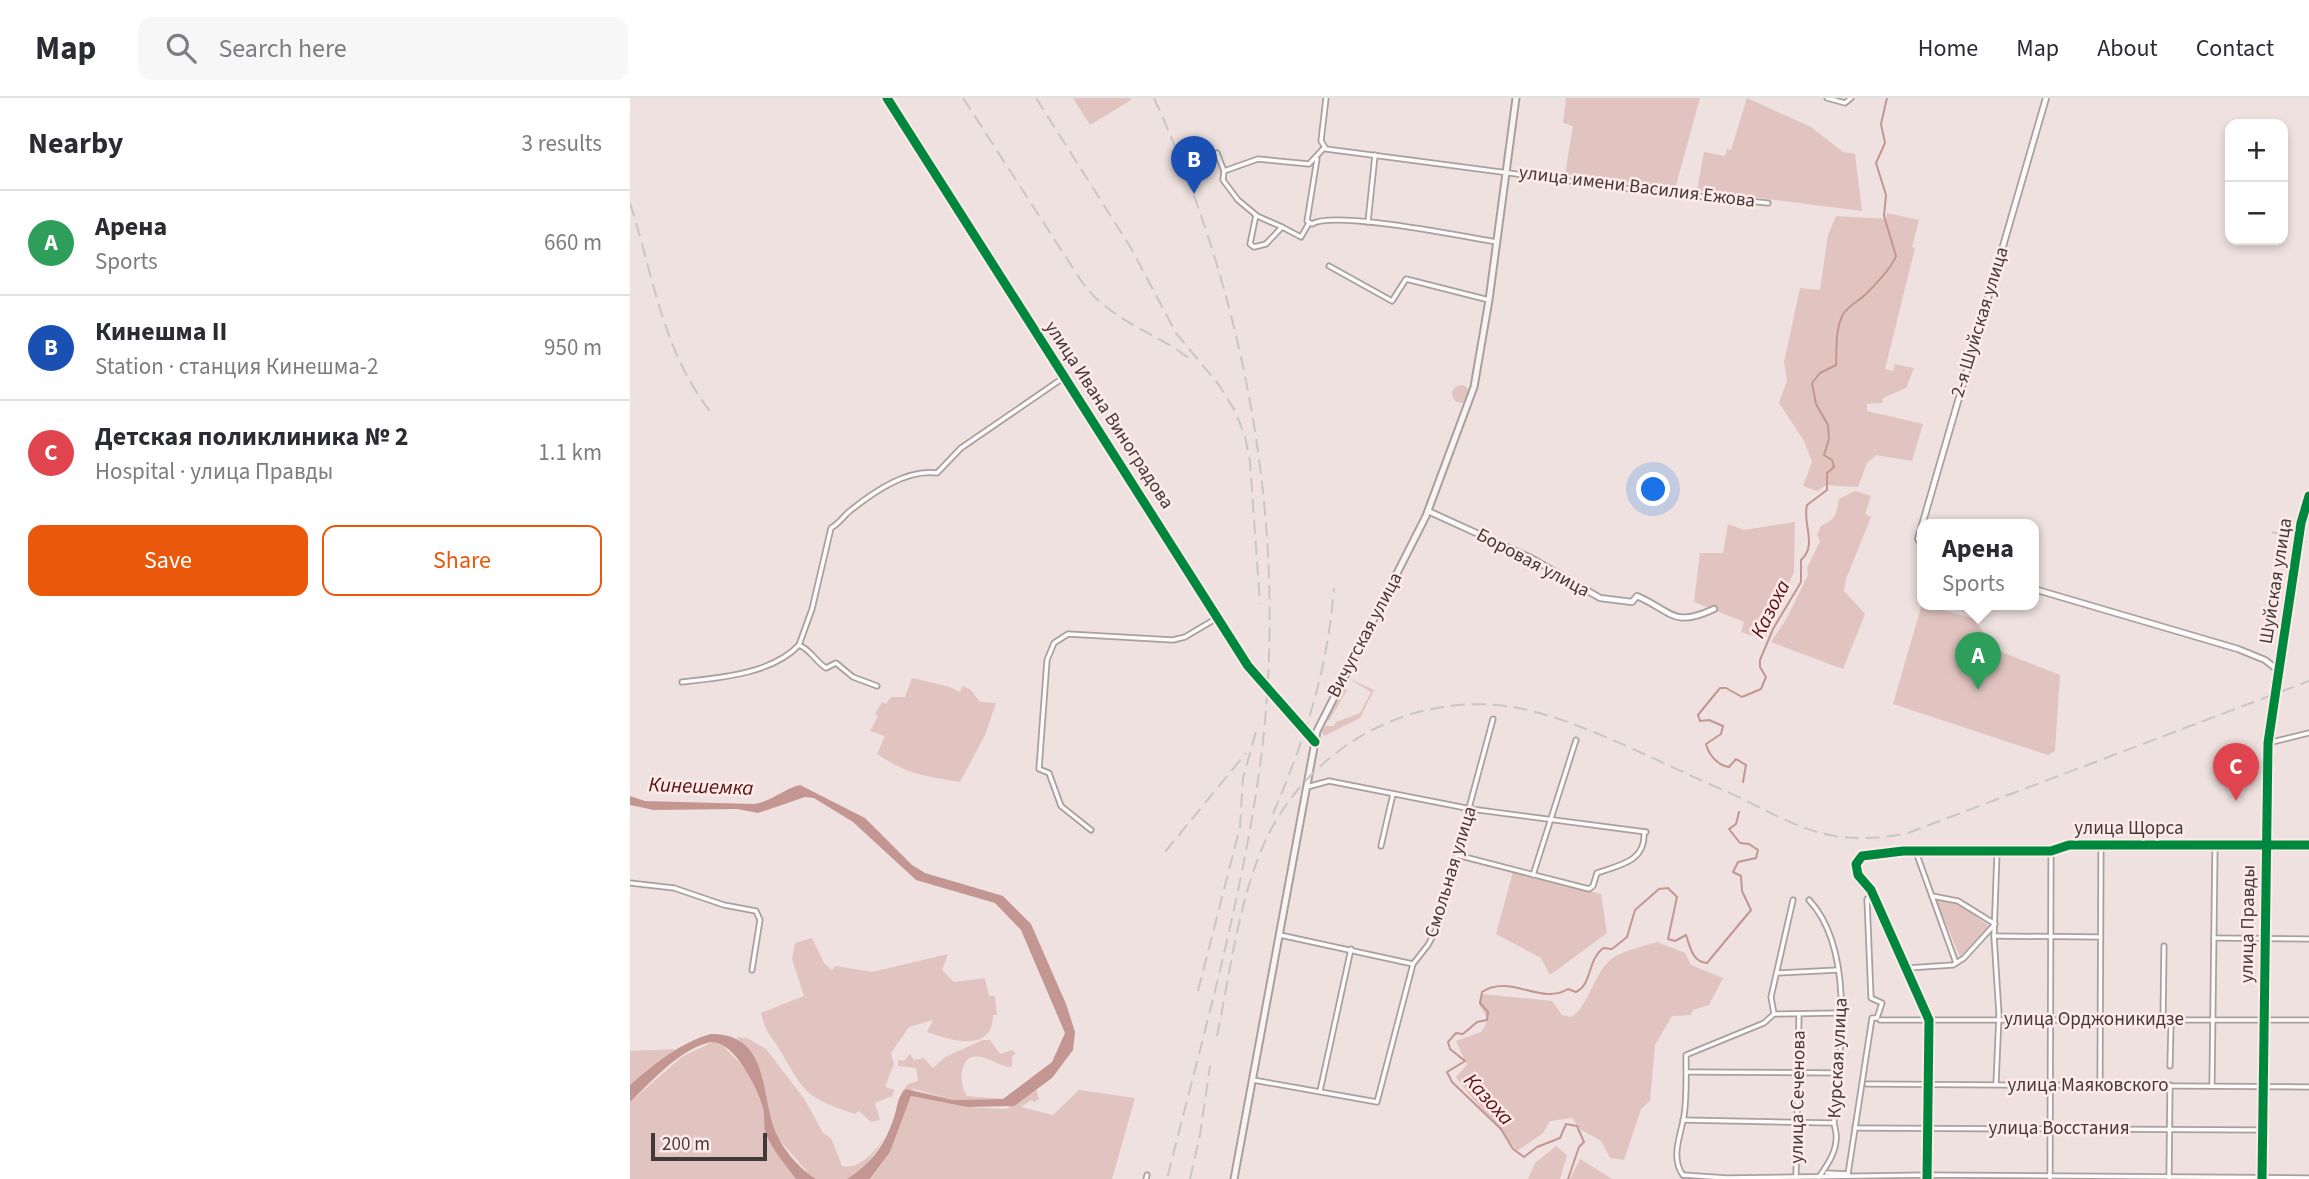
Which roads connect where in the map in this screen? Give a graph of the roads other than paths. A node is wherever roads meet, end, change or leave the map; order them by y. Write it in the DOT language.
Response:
graph roads {
  1 [pos="887,98"];
  2 [pos="1326,98"];
  3 [pos="1516,98"];
  4 [pos="1827,98"];
  5 [pos="1851,98"];
  6 [pos="2046,98"];
  7 [pos="1325,148"];
  8 [pos="1217,153"];
  9 [pos="1375,155"];
  10 [pos="1317,159"];
  11 [pos="1224,171"];
  12 [pos="1506,172"];
  13 [pos="1768,203"];
  14 [pos="1255,214"];
  15 [pos="1368,222"];
  16 [pos="1311,224"];
  17 [pos="1282,227"];
  18 [pos="1497,242"];
  19 [pos="1329,266"];
  20 [pos="1489,300"];
  21 [pos="1063,378"];
  22 [pos="2309,496"];
  23 [pos="1428,511"];
  24 [pos="1924,519"];
  25 [pos="2039,590"];
  26 [pos="1714,609"];
  27 [pos="1218,618"];
  28 [pos="799,645"];
  29 [pos="2279,671"];
  30 [pos="682,682"];
  31 [pos="877,686"];
  32 [pos="1493,719"];
  33 [pos="2309,733"];
  34 [pos="1576,740"];
  35 [pos="1315,741"];
  36 [pos="2268,743"];
  37 [pos="1306,788"];
  38 [pos="1393,794"];
  39 [pos="1471,809"];
  40 [pos="1550,821"];
  41 [pos="1091,830"];
  42 [pos="2267,845"];
  43 [pos="2309,845"];
  44 [pos="1381,846"];
  45 [pos="2101,846"];
  46 [pos="2215,846"];
  47 [pos="2051,851"];
  48 [pos="1916,852"];
  49 [pos="1997,852"];
  50 [pos="1457,855"];
  51 [pos="1534,875"];
  52 [pos="630,883"];
  53 [pos="1932,896"];
  54 [pos="1867,899"];
  55 [pos="1793,900"];
  56 [pos="1809,900"];
  57 [pos="1995,924"];
  58 [pos="1280,935"];
  59 [pos="1994,936"];
  60 [pos="2050,937"];
  61 [pos="2099,937"];
  62 [pos="2214,938"];
  63 [pos="2265,938"];
  64 [pos="2309,939"];
  65 [pos="2164,946"];
  66 [pos="1352,949"];
  67 [pos="1956,963"];
  68 [pos="1413,964"];
  69 [pos="1906,968"];
  70 [pos="752,970"];
  71 [pos="1839,970"];
  72 [pos="1777,973"];
  73 [pos="1840,1013"];
  74 [pos="1774,1014"];
  75 [pos="1799,1014"];
  76 [pos="1998,1019"];
  77 [pos="2050,1019"];
  78 [pos="2099,1019"];
  79 [pos="2163,1019"];
  80 [pos="2214,1019"];
  81 [pos="2263,1019"];
  82 [pos="1880,1020"];
  83 [pos="1928,1020"];
  84 [pos="2309,1020"];
  85 [pos="2171,1022"];
  86 [pos="2170,1066"];
  87 [pos="1686,1072"];
  88 [pos="1798,1072"];
  89 [pos="1839,1073"];
  90 [pos="1253,1080"];
  91 [pos="1867,1084"];
  92 [pos="1928,1084"];
  93 [pos="1996,1084"];
  94 [pos="2048,1085"];
  95 [pos="2100,1085"];
  96 [pos="2170,1085"];
  97 [pos="2212,1086"];
  98 [pos="2263,1086"];
  99 [pos="2309,1087"];
  100 [pos="1320,1091"];
  101 [pos="1683,1120"];
  102 [pos="1797,1121"];
  103 [pos="1833,1123"];
  104 [pos="1855,1128"];
  105 [pos="1926,1128"];
  106 [pos="2048,1128"];
  107 [pos="2169,1129"];
  108 [pos="2262,1130"];
  109 [pos="1827,1173"];
  110 [pos="1681,1177"];
  111 [pos="1819,1177"];
  112 [pos="1908,1177"];
  113 [pos="1927,1177"];
  114 [pos="2050,1177"];
  115 [pos="1796,1178"];
  116 [pos="1842,1178"];
  117 [pos="2214,1178"];
  118 [pos="2262,1178"];
  119 [pos="2309,1178"];
  120 [pos="1234,1179"];
  121 [pos="2089,1179"];
  122 [pos="2132,1179"];
  123 [pos="2169,1179"];
  1 -- 21 [label="street, улица Ивана Виноградова"];
  2 -- 7 [label="street"];
  3 -- 12 [label="main road, Вичугская улица"];
  4 -- 5 [label="street"];
  6 -- 24 [label="street, 2-я Шуйская улица"];
  7 -- 9 [label="street, улица имени Василия Ежова"];
  7 -- 11 [label="street"];
  8 -- 11 [label="street"];
  9 -- 12 [label="street, улица имени Василия Ежова"];
  9 -- 15 [label="street"];
  10 -- 16 [label="street"];
  11 -- 14 [label="street"];
  12 -- 13 [label="street, улица имени Василия Ежова"];
  12 -- 18 [label="main road, Вичугская улица"];
  14 -- 17 [label="street"];
  14 -- 17 [label="street"];
  15 -- 16 [label="street"];
  15 -- 18 [label="street"];
  16 -- 17 [label="street"];
  18 -- 20 [label="main road, Вичугская улица"];
  19 -- 20 [label="street"];
  20 -- 23 [label="main road, Вичугская улица"];
  21 -- 27 [label="street, улица Ивана Виноградова"];
  21 -- 28 [label="street"];
  22 -- 29 [label="street, Шуйская улица"];
  23 -- 26 [label="street, Боровая улица"];
  23 -- 35 [label="main road, Вичугская улица"];
  25 -- 29 [label="street"];
  27 -- 35 [label="street, улица Ивана Виноградова"];
  27 -- 41 [label="street"];
  28 -- 30 [label="street"];
  28 -- 31 [label="street"];
  29 -- 36 [label="street, улица Правды"];
  32 -- 39 [label="street, Смольная улица"];
  33 -- 36 [label="street"];
  34 -- 40 [label="street"];
  35 -- 37 [label="main road, Вичугская улица"];
  36 -- 42 [label="street, улица Правды"];
  37 -- 38 [label="street"];
  37 -- 58 [label="main road, Вичугская улица"];
  38 -- 39 [label="street"];
  38 -- 44 [label="street"];
  39 -- 40 [label="street"];
  39 -- 50 [label="street, Смольная улица"];
  40 -- 51 [label="street"];
  40 -- 51 [label="street"];
  42 -- 43 [label="street, улица Щорса"];
  42 -- 46 [label="street, улица Щорса"];
  42 -- 63 [label="street, улица Правды"];
  45 -- 46 [label="street, улица Щорса"];
  45 -- 47 [label="street, улица Щорса"];
  45 -- 61 [label="street"];
  46 -- 62 [label="street"];
  47 -- 49 [label="street, улица Щорса"];
  47 -- 60 [label="street"];
  48 -- 49 [label="street, улица Щорса"];
  48 -- 53 [label="street"];
  48 -- 69 [label="street, улица Щорса"];
  49 -- 57 [label="street"];
  50 -- 51 [label="street"];
  50 -- 68 [label="street, Смольная улица"];
  52 -- 70 [label="street"];
  53 -- 57 [label="street"];
  53 -- 67 [label="street"];
  54 -- 104 [label="street, Курская улица"];
  55 -- 72 [label="street, улица Сеченова"];
  56 -- 71 [label="street, Курская улица"];
  57 -- 59 [label="street"];
  57 -- 67 [label="street"];
  58 -- 66 [label="street"];
  58 -- 90 [label="main road, Вичугская улица"];
  59 -- 60 [label="street"];
  59 -- 76 [label="street"];
  60 -- 61 [label="street"];
  60 -- 77 [label="street"];
  61 -- 78 [label="street"];
  62 -- 63 [label="street"];
  62 -- 80 [label="street"];
  63 -- 64 [label="street"];
  63 -- 81 [label="street, улица Правды"];
  65 -- 79 [label="street"];
  66 -- 68 [label="street"];
  66 -- 100 [label="street"];
  67 -- 69 [label="street"];
  68 -- 100 [label="street, Смольная улица"];
  69 -- 83 [label="street"];
  71 -- 72 [label="street"];
  71 -- 73 [label="street, Курская улица"];
  72 -- 74 [label="street, улица Сеченова"];
  73 -- 75 [label="street"];
  73 -- 89 [label="street, Курская улица"];
  74 -- 75 [label="street"];
  74 -- 87 [label="street"];
  75 -- 88 [label="street, улица Сеченова"];
  76 -- 77 [label="street, улица Орджоникидзе"];
  76 -- 83 [label="street, улица Орджоникидзе"];
  76 -- 93 [label="street"];
  77 -- 78 [label="street, улица Орджоникидзе"];
  77 -- 94 [label="street"];
  78 -- 79 [label="street, улица Орджоникидзе"];
  78 -- 95 [label="street"];
  79 -- 80 [label="street, улица Орджоникидзе"];
  80 -- 81 [label="street, улица Орджоникидзе"];
  80 -- 97 [label="street"];
  81 -- 84 [label="street, улица Орджоникидзе"];
  81 -- 98 [label="street, улица Правды"];
  82 -- 83 [label="street, улица Орджоникидзе"];
  83 -- 92 [label="street"];
  85 -- 86 [label="street"];
  87 -- 88 [label="street"];
  87 -- 101 [label="street"];
  88 -- 89 [label="street"];
  88 -- 102 [label="street, улица Сеченова"];
  89 -- 103 [label="street, Курская улица"];
  90 -- 100 [label="street"];
  90 -- 120 [label="main road, Вичугская улица"];
  91 -- 92 [label="street, улица Маяковского"];
  92 -- 93 [label="street, улица Маяковского"];
  92 -- 105 [label="street"];
  93 -- 94 [label="street, улица Маяковского"];
  94 -- 95 [label="street, улица Маяковского"];
  94 -- 106 [label="street"];
  95 -- 96 [label="street, улица Маяковского"];
  96 -- 97 [label="street, улица Маяковского"];
  96 -- 107 [label="street"];
  97 -- 98 [label="street, улица Маяковского"];
  98 -- 99 [label="street, улица Маяковского"];
  98 -- 108 [label="street, улица Правды"];
  101 -- 102 [label="street"];
  101 -- 110 [label="street"];
  102 -- 103 [label="street"];
  102 -- 115 [label="street, улица Сеченова"];
  103 -- 111 [label="street, Курская улица"];
  104 -- 105 [label="street, улица Восстания"];
  104 -- 109 [label="street, Курская улица"];
  105 -- 106 [label="street, улица Восстания"];
  105 -- 113 [label="street"];
  106 -- 107 [label="street, улица Восстания"];
  106 -- 114 [label="street"];
  107 -- 108 [label="street, улица Восстания"];
  107 -- 123 [label="street"];
  108 -- 118 [label="street, улица Правды"];
  110 -- 115 [label="street"];
  111 -- 115 [label="street"];
  111 -- 116 [label="street"];
  112 -- 113 [label="street"];
  112 -- 116 [label="street"];
  113 -- 114 [label="street"];
  114 -- 121 [label="street"];
  117 -- 118 [label="street"];
  117 -- 123 [label="street"];
  118 -- 119 [label="street"];
  121 -- 122 [label="street"];
  122 -- 123 [label="street"];
}
